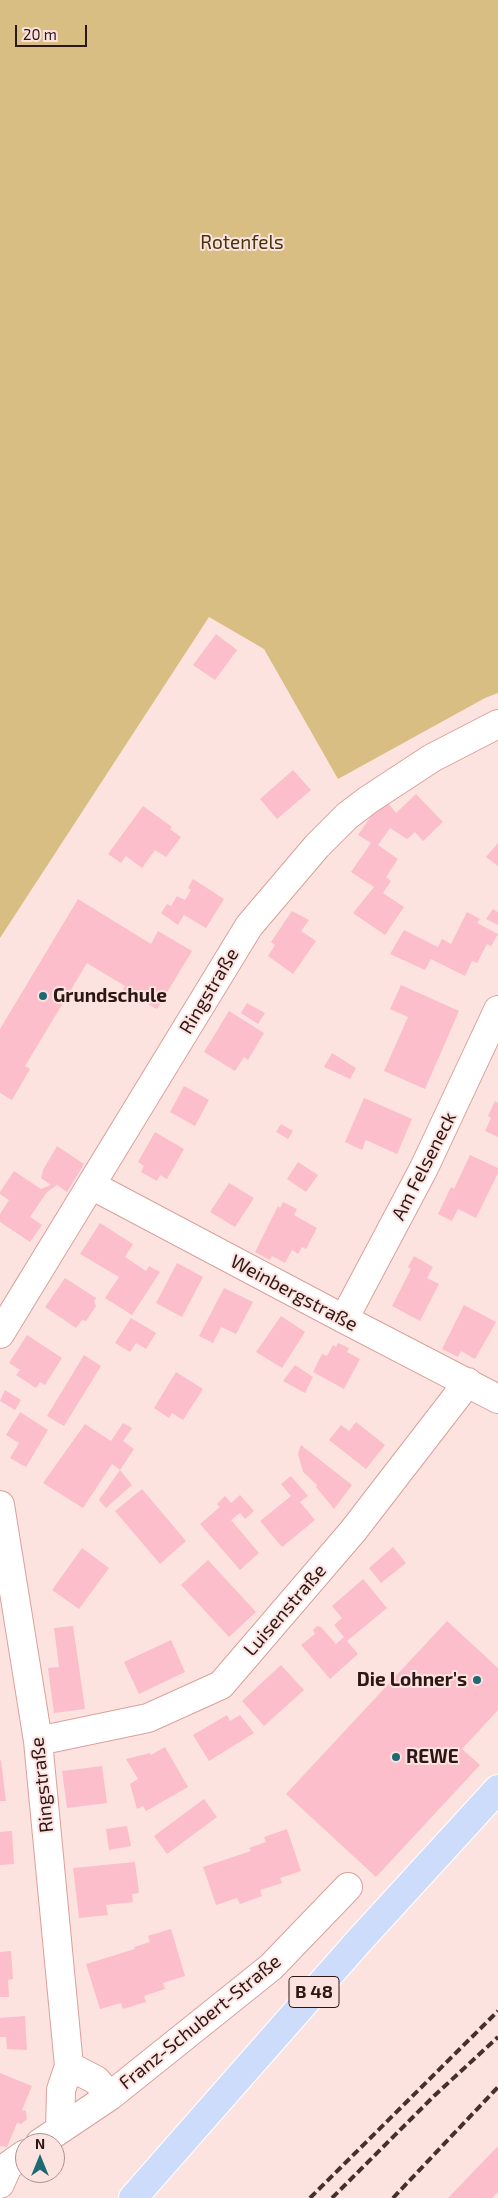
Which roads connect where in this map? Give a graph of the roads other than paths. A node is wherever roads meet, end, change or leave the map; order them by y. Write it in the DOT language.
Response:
graph roads {
  1 [pos="498,724"];
  2 [pos="498,1010"];
  3 [pos="91,1185"];
  4 [pos="344,1320"];
  5 [pos="0,1334"];
  6 [pos="468,1382"];
  7 [pos="498,1399"];
  8 [pos="0,1505"];
  9 [pos="38,1741"];
  10 [pos="498,1789"];
  11 [pos="348,1887"];
  12 [pos="69,2066"];
  13 [pos="110,2096"];
  14 [pos="51,2133"];
  15 [pos="54,2133"];
  16 [pos="15,2161"];
  17 [pos="0,2184"];
  18 [pos="133,2198"];
  1 -- 3 [label="street, Ringstraße"];
  2 -- 4 [label="street, Am Felseneck"];
  3 -- 4 [label="street, Weinbergstraße"];
  3 -- 5 [label="street, Ringstraße"];
  4 -- 6 [label="street, Weinbergstraße"];
  6 -- 7 [label="street, Weinbergstraße"];
  6 -- 9 [label="street, Luisenstraße"];
  8 -- 9 [label="street, Ringstraße"];
  9 -- 12 [label="street, Ringstraße"];
  10 -- 18 [label="main road, B 48"];
  11 -- 13 [label="street, Franz-Schubert-Straße"];
  12 -- 13 [label="street"];
  12 -- 14 [label="street, Ringstraße"];
  13 -- 15 [label="street, Franz-Schubert-Straße"];
  16 -- 17 [label="street"];
}
